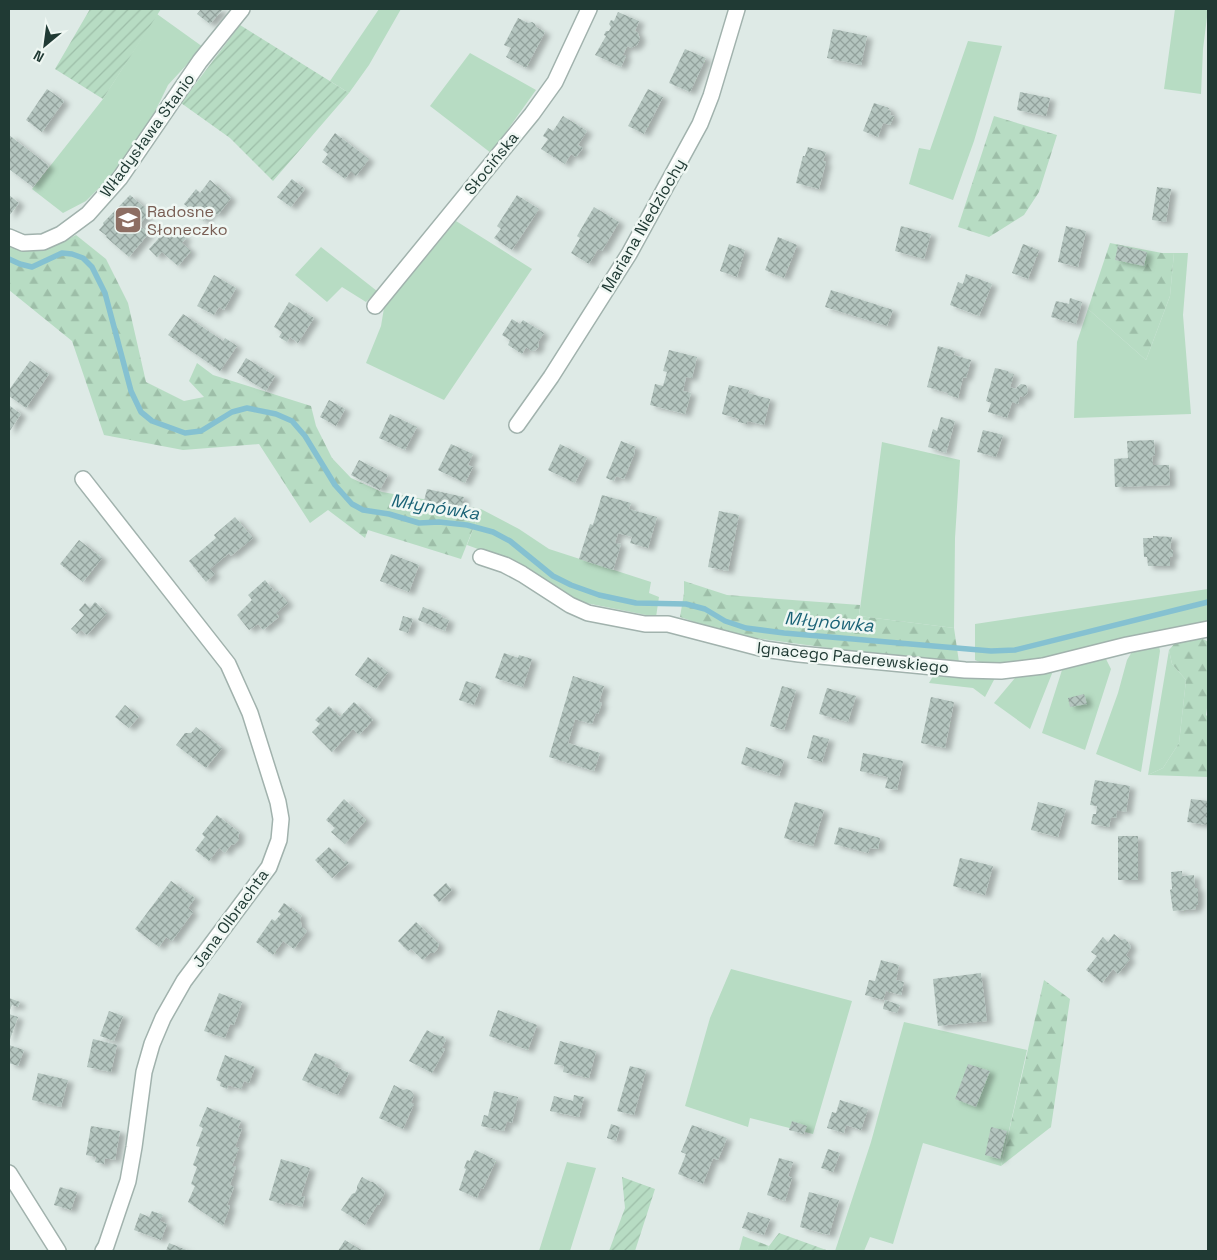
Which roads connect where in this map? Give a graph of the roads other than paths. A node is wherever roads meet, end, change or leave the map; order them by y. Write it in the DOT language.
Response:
graph roads {
  1 [pos="242,9"];
  2 [pos="588,9"];
  3 [pos="736,9"];
  4 [pos="9,237"];
  5 [pos="375,306"];
  6 [pos="517,425"];
  7 [pos="83,479"];
  8 [pos="481,557"];
  9 [pos="1208,629"];
  10 [pos="9,1173"];
  11 [pos="58,1251"];
  12 [pos="103,1251"];
  1 -- 4 [label="street, Władysława Stanio"];
  2 -- 5 [label="street, Słocińska"];
  3 -- 6 [label="street, Mariana Niedziochy"];
  7 -- 12 [label="street, Jana Olbrachta"];
  8 -- 9 [label="street, Ignacego Paderewskiego"];
  10 -- 11 [label="street"];
}
